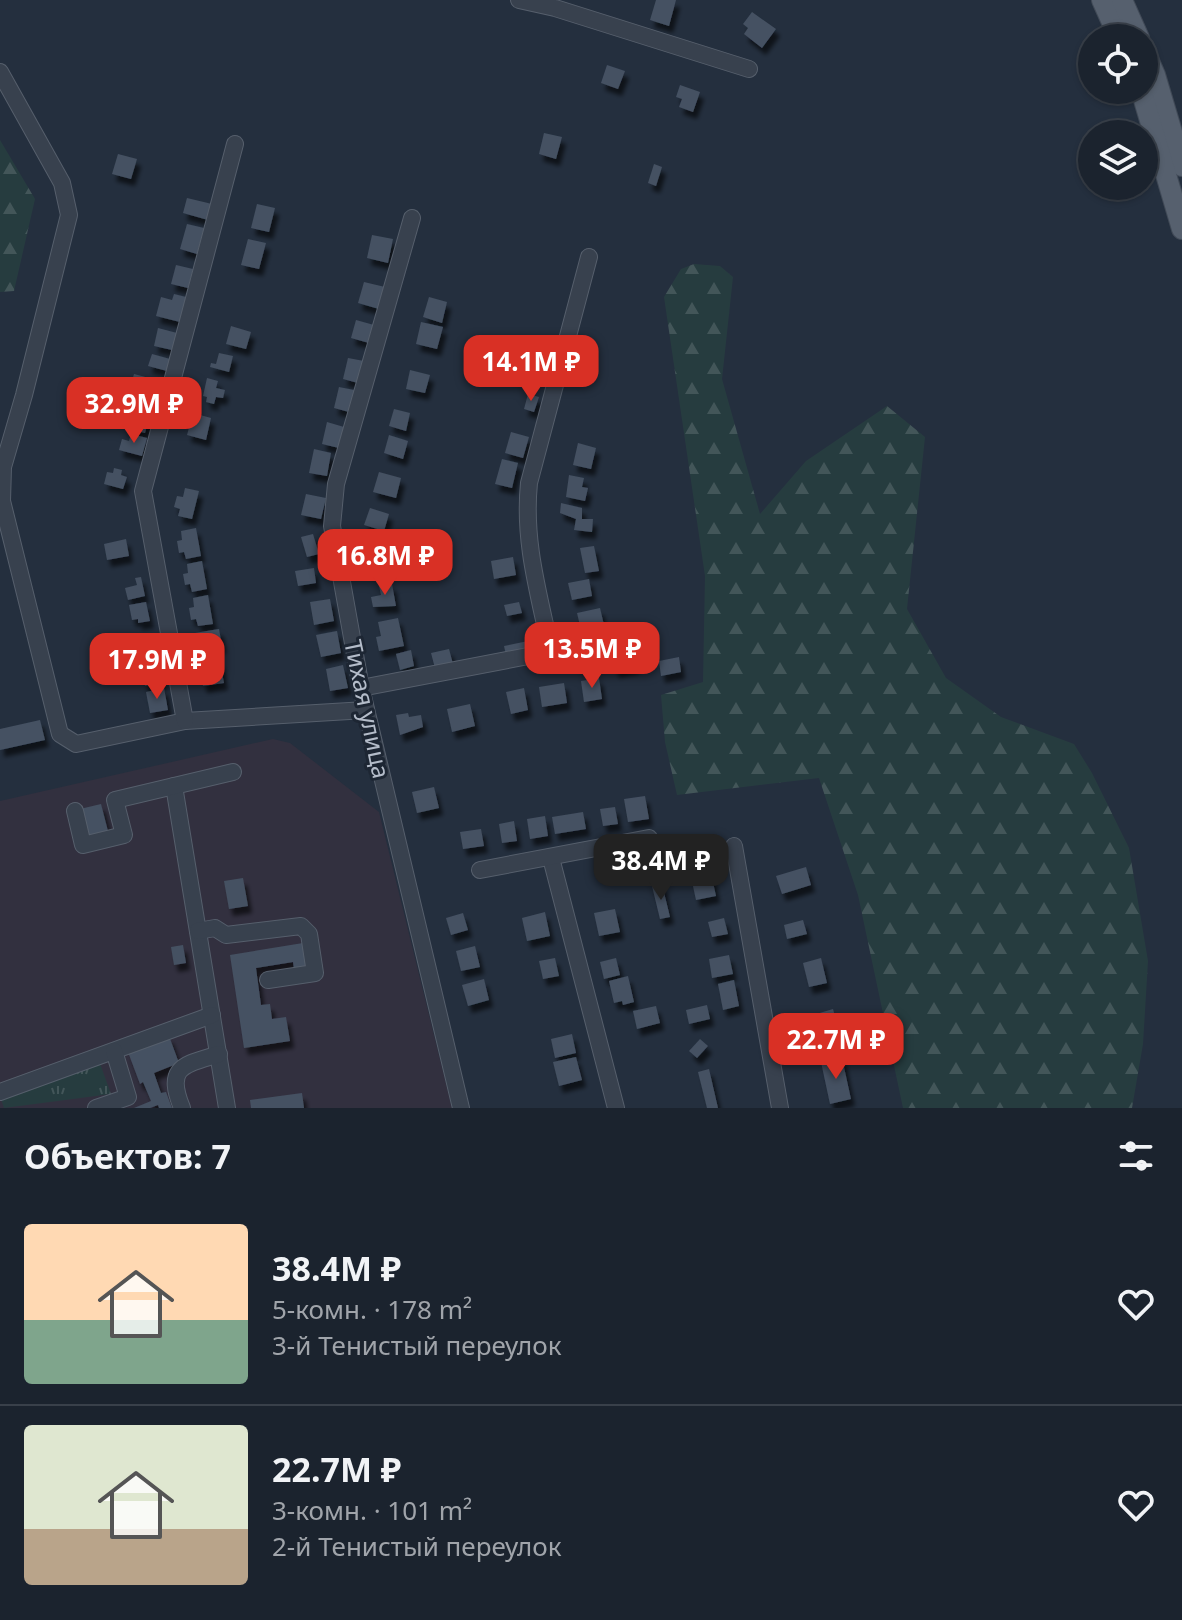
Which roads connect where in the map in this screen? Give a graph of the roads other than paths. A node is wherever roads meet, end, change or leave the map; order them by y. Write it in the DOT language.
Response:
graph roads {
  1 [pos="519,0"];
  2 [pos="1102,0"];
  3 [pos="1122,0"];
  4 [pos="556,4"];
  5 [pos="1113,24"];
  6 [pos="1133,24"];
  7 [pos="749,69"];
  8 [pos="0,72"];
  9 [pos="1158,85"];
  10 [pos="1145,104"];
  11 [pos="235,144"];
  12 [pos="1182,166"];
  13 [pos="412,218"];
  14 [pos="1182,229"];
  15 [pos="589,257"];
  16 [pos="1,502"];
  17 [pos="591,644"];
  18 [pos="551,652"];
  19 [pos="361,688"];
  20 [pos="366,710"];
  21 [pos="185,721"];
  22 [pos="233,772"];
  23 [pos="174,786"];
  24 [pos="75,811"];
  25 [pos="649,838"];
  26 [pos="734,846"];
  27 [pos="551,858"];
  28 [pos="480,870"];
  29 [pos="198,931"];
  30 [pos="268,980"];
  31 [pos="212,1015"];
  32 [pos="114,1051"];
  33 [pos="219,1054"];
  34 [pos="0,1092"];
  35 [pos="96,1108"];
  36 [pos="182,1108"];
  37 [pos="227,1108"];
  38 [pos="461,1108"];
  39 [pos="616,1108"];
  40 [pos="780,1108"];
  1 -- 4 [label="street"];
  2 -- 5 [label="main road"];
  3 -- 6 [label="main road"];
  4 -- 7 [label="street"];
  8 -- 16 [label="street"];
  9 -- 12 [label="main road"];
  10 -- 14 [label="main road"];
  11 -- 21 [label="street"];
  13 -- 19 [label="street, Тихая улица"];
  15 -- 18 [label="street"];
  16 -- 21 [label="street"];
  17 -- 18 [label="street"];
  18 -- 19 [label="street"];
  19 -- 20 [label="street, Тихая улица"];
  20 -- 21 [label="street"];
  20 -- 38 [label="street, Тихая улица"];
  22 -- 23 [label="street"];
  23 -- 24 [label="street"];
  23 -- 29 [label="street"];
  25 -- 27 [label="street"];
  26 -- 40 [label="street"];
  27 -- 28 [label="street"];
  27 -- 39 [label="street"];
  29 -- 30 [label="street"];
  29 -- 31 [label="street"];
  31 -- 32 [label="street"];
  31 -- 33 [label="street"];
  32 -- 34 [label="street"];
  32 -- 35 [label="street"];
  33 -- 36 [label="street"];
  33 -- 37 [label="street"];
}
